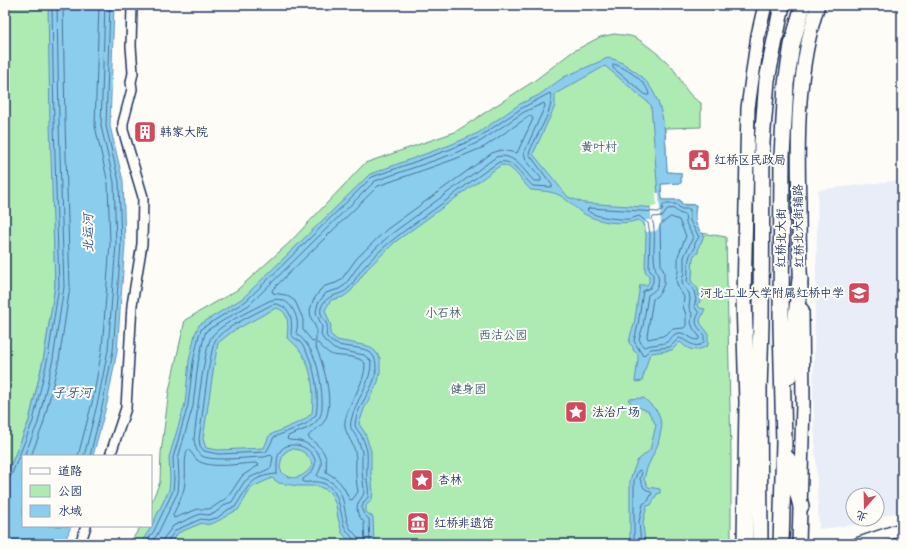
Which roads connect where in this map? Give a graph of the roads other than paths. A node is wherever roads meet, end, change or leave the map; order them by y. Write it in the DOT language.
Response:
graph roads {
  1 [pos="132,5"];
  2 [pos="765,5"];
  3 [pos="782,5"];
  4 [pos="803,5"];
  5 [pos="818,5"];
  6 [pos="800,279"];
  7 [pos="744,299"];
  8 [pos="759,389"];
  9 [pos="784,407"];
  10 [pos="784,442"];
  11 [pos="110,455"];
  12 [pos="801,506"];
  13 [pos="86,527"];
  14 [pos="902,529"];
  15 [pos="80,544"];
  16 [pos="746,544"];
  17 [pos="760,544"];
  18 [pos="781,544"];
  19 [pos="799,544"];
  20 [pos="858,544"];
  1 -- 11 [label="street"];
  2 -- 7 [label="main road"];
  3 -- 8 [label="main road, 红桥北大街"];
  4 -- 9 [label="main road, 红桥北大街"];
  5 -- 6 [label="main road, 红桥北大街辅路"];
  6 -- 9 [label="main road"];
  6 -- 12 [label="main road, 红桥北大街辅路"];
  7 -- 8 [label="main road"];
  7 -- 16 [label="main road"];
  8 -- 17 [label="main road, 红桥北大街"];
  9 -- 10 [label="main road, 红桥北大街"];
  10 -- 12 [label="main road"];
  10 -- 18 [label="main road, 红桥北大街"];
  12 -- 19 [label="main road, 红桥北大街辅路"];
  13 -- 15 [label="street"];
  14 -- 20 [label="street"];
}
